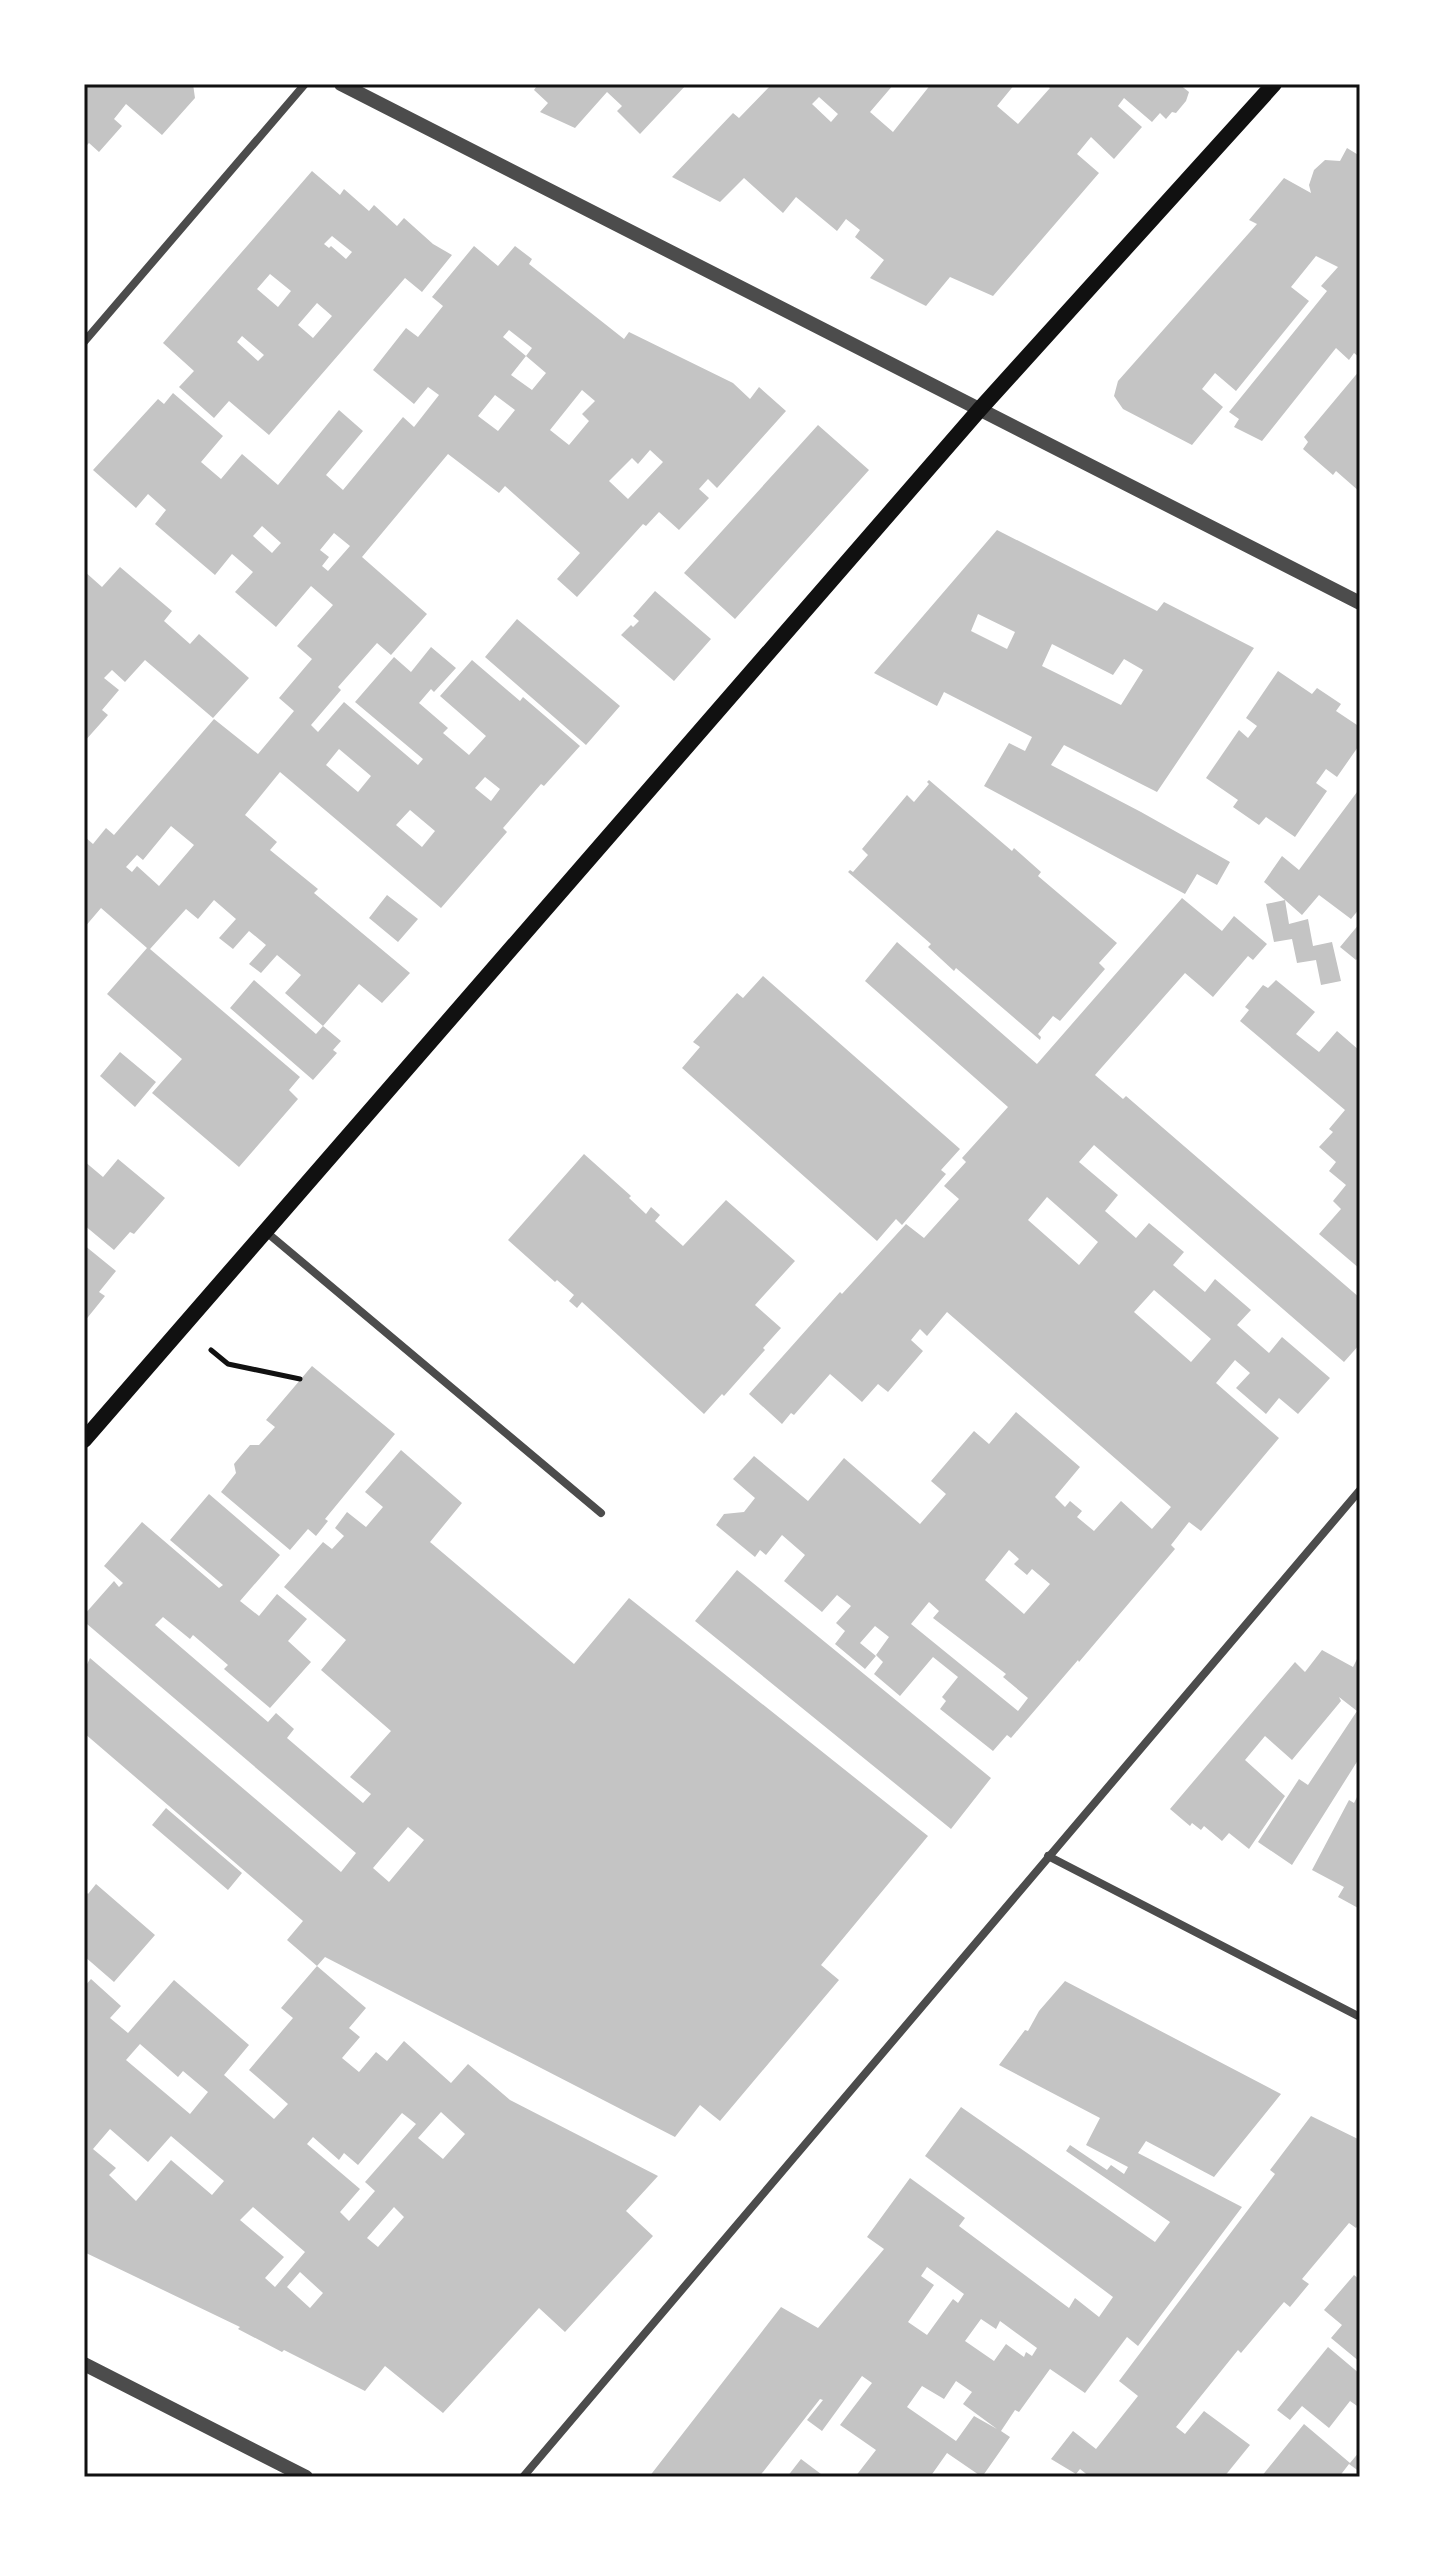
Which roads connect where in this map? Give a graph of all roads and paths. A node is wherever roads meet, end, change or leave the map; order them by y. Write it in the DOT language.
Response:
graph roads {
  1 [pos="305,84"];
  2 [pos="341,84"];
  3 [pos="1274,84"];
  4 [pos="84,342"];
  5 [pos="980,409"];
  6 [pos="1360,603"];
  7 [pos="265,1231"];
  8 [pos="182,1327"];
  9 [pos="300,1379"];
  10 [pos="88,1434"];
  11 [pos="84,1449"];
  12 [pos="1360,1490"];
  13 [pos="601,1513"];
  14 [pos="1048,1856"];
  15 [pos="1360,2017"];
  16 [pos="84,2364"];
  17 [pos="306,2477"];
  18 [pos="523,2477"];
  1 -- 4 [label="street"];
  2 -- 5 [label="street"];
  3 -- 5 [label="main road"];
  5 -- 6 [label="street"];
  5 -- 7 [label="main road"];
  7 -- 8 [label="main road"];
  7 -- 13 [label="street"];
  8 -- 9 [label="path"];
  8 -- 10 [label="main road"];
  10 -- 11 [label="main road"];
  12 -- 14 [label="street"];
  14 -- 15 [label="street"];
  14 -- 18 [label="street"];
  16 -- 17 [label="street"];
}
